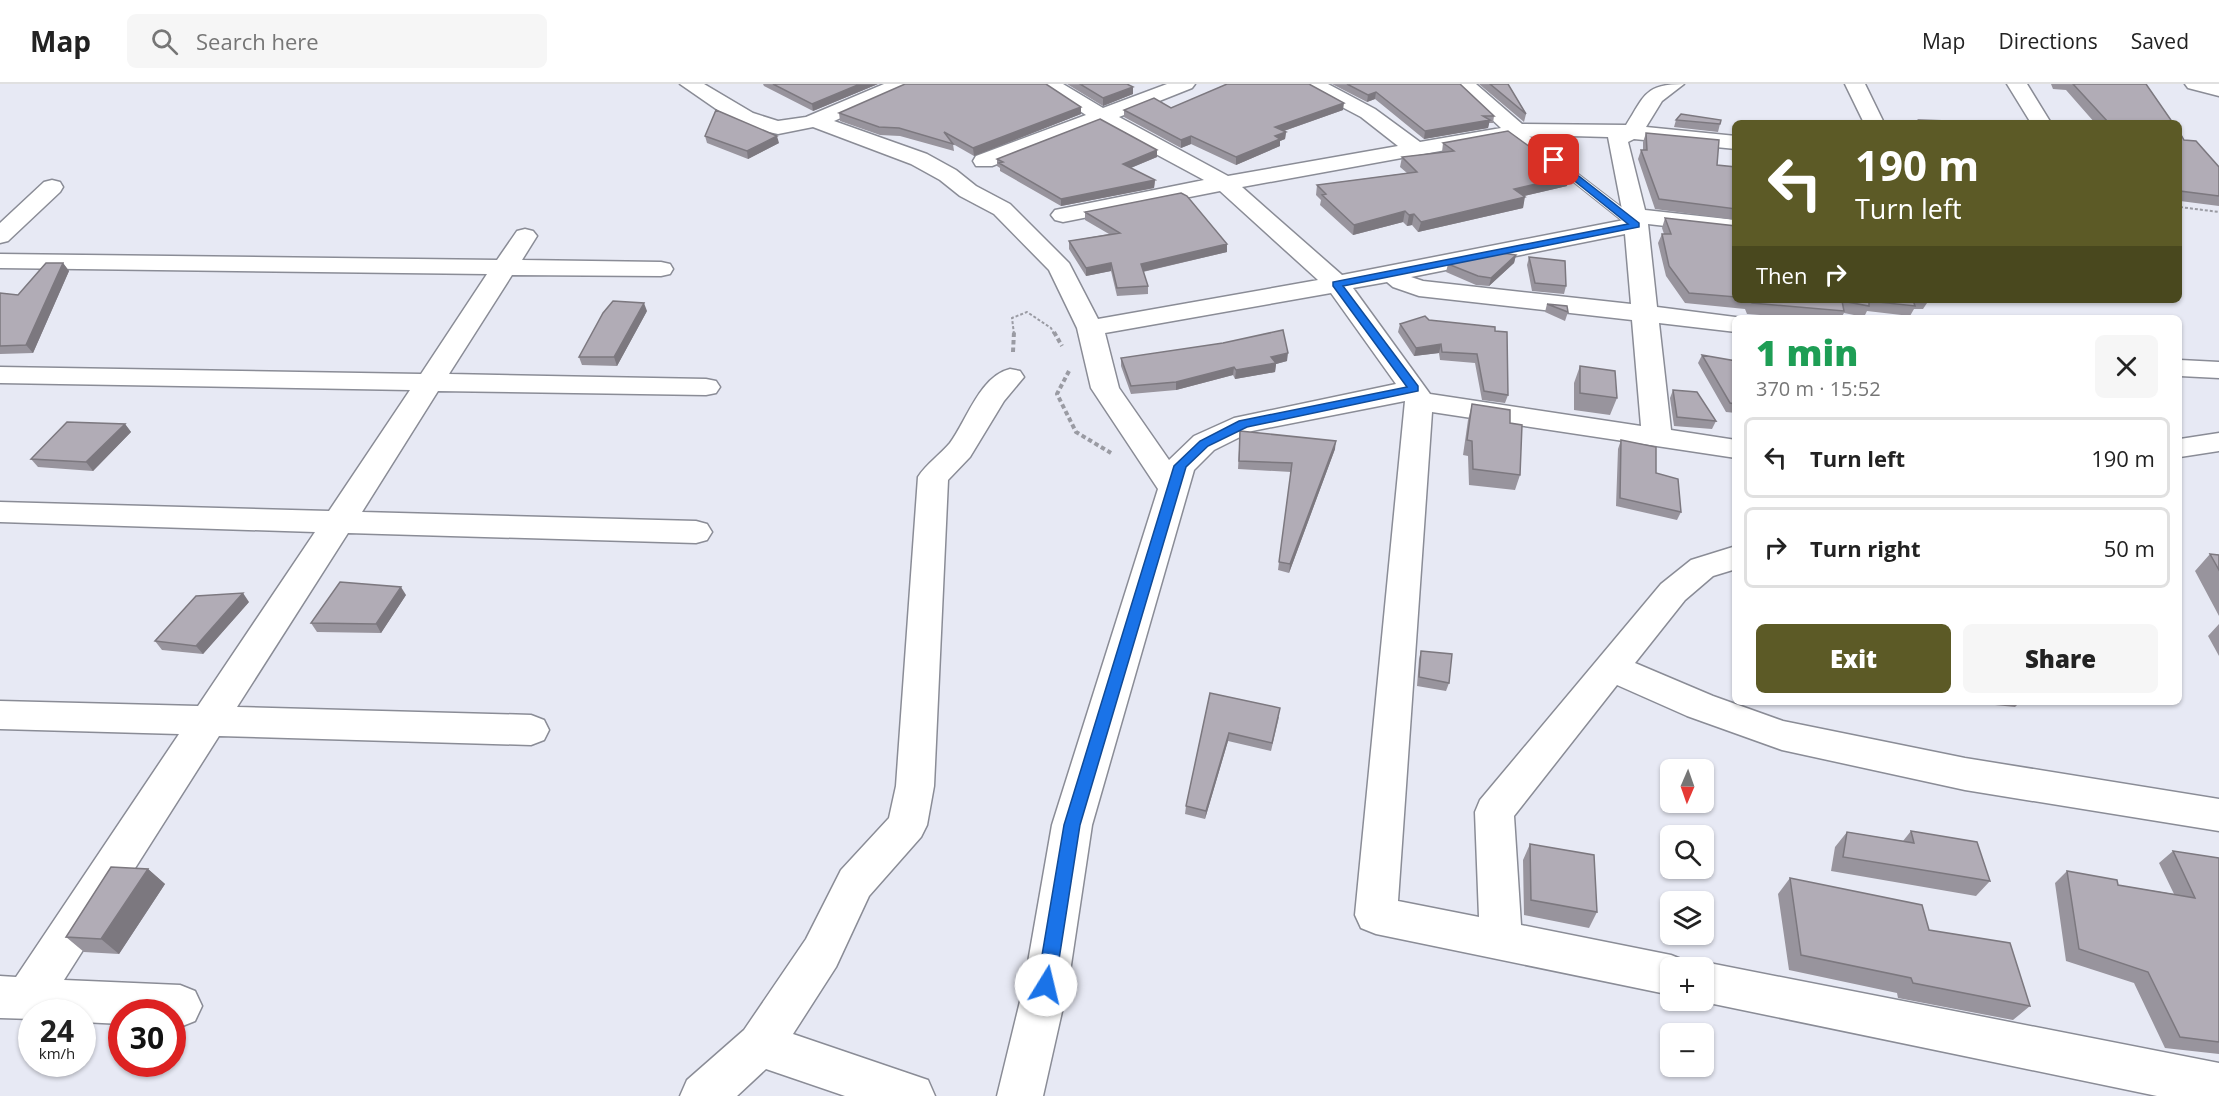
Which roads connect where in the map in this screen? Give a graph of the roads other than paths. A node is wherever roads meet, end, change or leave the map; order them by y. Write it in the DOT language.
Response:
graph roads {
  1 [pos="690,84"];
  2 [pos="901,84"];
  3 [pos="1049,84"];
  4 [pos="1185,84"];
  5 [pos="1313,84"];
  6 [pos="1464,84"];
  7 [pos="1674,84"];
  8 [pos="1855,84"];
  9 [pos="2017,84"];
  10 [pos="2195,84"];
  11 [pos="2216,84"];
  12 [pos="869,88"];
  13 [pos="2219,89"];
  14 [pos="1102,116"];
  15 [pos="1873,120"];
  16 [pos="2040,120"];
  17 [pos="815,121"];
  18 [pos="1634,130"];
  19 [pos="1518,132"];
  20 [pos="1732,142"];
  21 [pos="1414,148"];
  22 [pos="984,162"];
  23 [pos="1225,183"];
  24 [pos="52,186"];
  25 [pos="1628,213"];
  26 [pos="1063,215"];
  27 [pos="1732,226"];
  28 [pos="0,236"];
  29 [pos="525,236"];
  30 [pos="0,261"];
  31 [pos="507,267"];
  32 [pos="661,269"];
  33 [pos="1392,273"];
  34 [pos="1337,284"];
  35 [pos="1646,314"];
  36 [pos="1732,324"];
  37 [pos="1090,328"];
  38 [pos="2182,368"];
  39 [pos="2219,370"];
  40 [pos="0,375"];
  41 [pos="1010,377"];
  42 [pos="432,382"];
  43 [pos="706,387"];
  44 [pos="1417,395"];
  45 [pos="1657,437"];
  46 [pos="2219,442"];
  47 [pos="1732,448"];
  48 [pos="2182,448"];
  49 [pos="1173,489"];
  50 [pos="0,512"];
  51 [pos="339,522"];
  52 [pos="696,532"];
  53 [pos="1732,558"];
  54 [pos="1612,668"];
  55 [pos="0,715"];
  56 [pos="209,721"];
  57 [pos="531,730"];
  58 [pos="2219,815"];
  59 [pos="1501,941"];
  60 [pos="1660,973"];
  61 [pos="1714,984"];
  62 [pos="14,998"];
  63 [pos="108,1003"];
  64 [pos="760,1045"];
  65 [pos="2165,1085"];
  66 [pos="2219,1086"];
  67 [pos="703,1096"];
  68 [pos="912,1096"];
  69 [pos="1020,1096"];
  1 -- 17 [label="street"];
  2 -- 12 [label="street"];
  3 -- 14 [label="street"];
  4 -- 14 [label="street"];
  5 -- 21 [label="street"];
  6 -- 19 [label="street"];
  7 -- 18 [label="street"];
  8 -- 15 [label="street"];
  9 -- 16 [label="street"];
  10 -- 13 [label="street"];
  11 -- 13 [label="street"];
  12 -- 17 [label="street"];
  14 -- 22 [label="street"];
  14 -- 23 [label="street"];
  17 -- 37 [label="street"];
  18 -- 19 [label="street"];
  18 -- 20 [label="street"];
  18 -- 25 [label="street"];
  19 -- 21 [label="street"];
  19 -- 25 [label="lane"];
  21 -- 23 [label="street"];
  23 -- 26 [label="street"];
  23 -- 34 [label="street"];
  24 -- 28 [label="street"];
  25 -- 27 [label="street"];
  25 -- 33 [label="street"];
  25 -- 35 [label="street"];
  29 -- 31 [label="street"];
  30 -- 31 [label="street"];
  31 -- 32 [label="street"];
  31 -- 42 [label="street"];
  33 -- 34 [label="street"];
  33 -- 35 [label="street"];
  34 -- 37 [label="street"];
  34 -- 44 [label="street"];
  35 -- 36 [label="street"];
  35 -- 45 [label="street"];
  37 -- 49 [label="street"];
  38 -- 39 [label="street"];
  40 -- 42 [label="street"];
  41 -- 64 [label="street"];
  42 -- 43 [label="street"];
  42 -- 51 [label="street"];
  44 -- 45 [label="street"];
  44 -- 49 [label="street"];
  44 -- 59 [label="street"];
  45 -- 47 [label="street"];
  46 -- 48 [label="street"];
  49 -- 69 [label="street"];
  50 -- 51 [label="street"];
  51 -- 52 [label="street"];
  51 -- 56 [label="street"];
  53 -- 54 [label="street"];
  54 -- 58 [label="street"];
  54 -- 59 [label="street"];
  55 -- 56 [label="street"];
  56 -- 57 [label="street"];
  56 -- 62 [label="street"];
  59 -- 60 [label="street"];
  61 -- 65 [label="street"];
  62 -- 63 [label="street"];
  64 -- 67 [label="street"];
  64 -- 68 [label="street"];
  65 -- 66 [label="street"];
}
